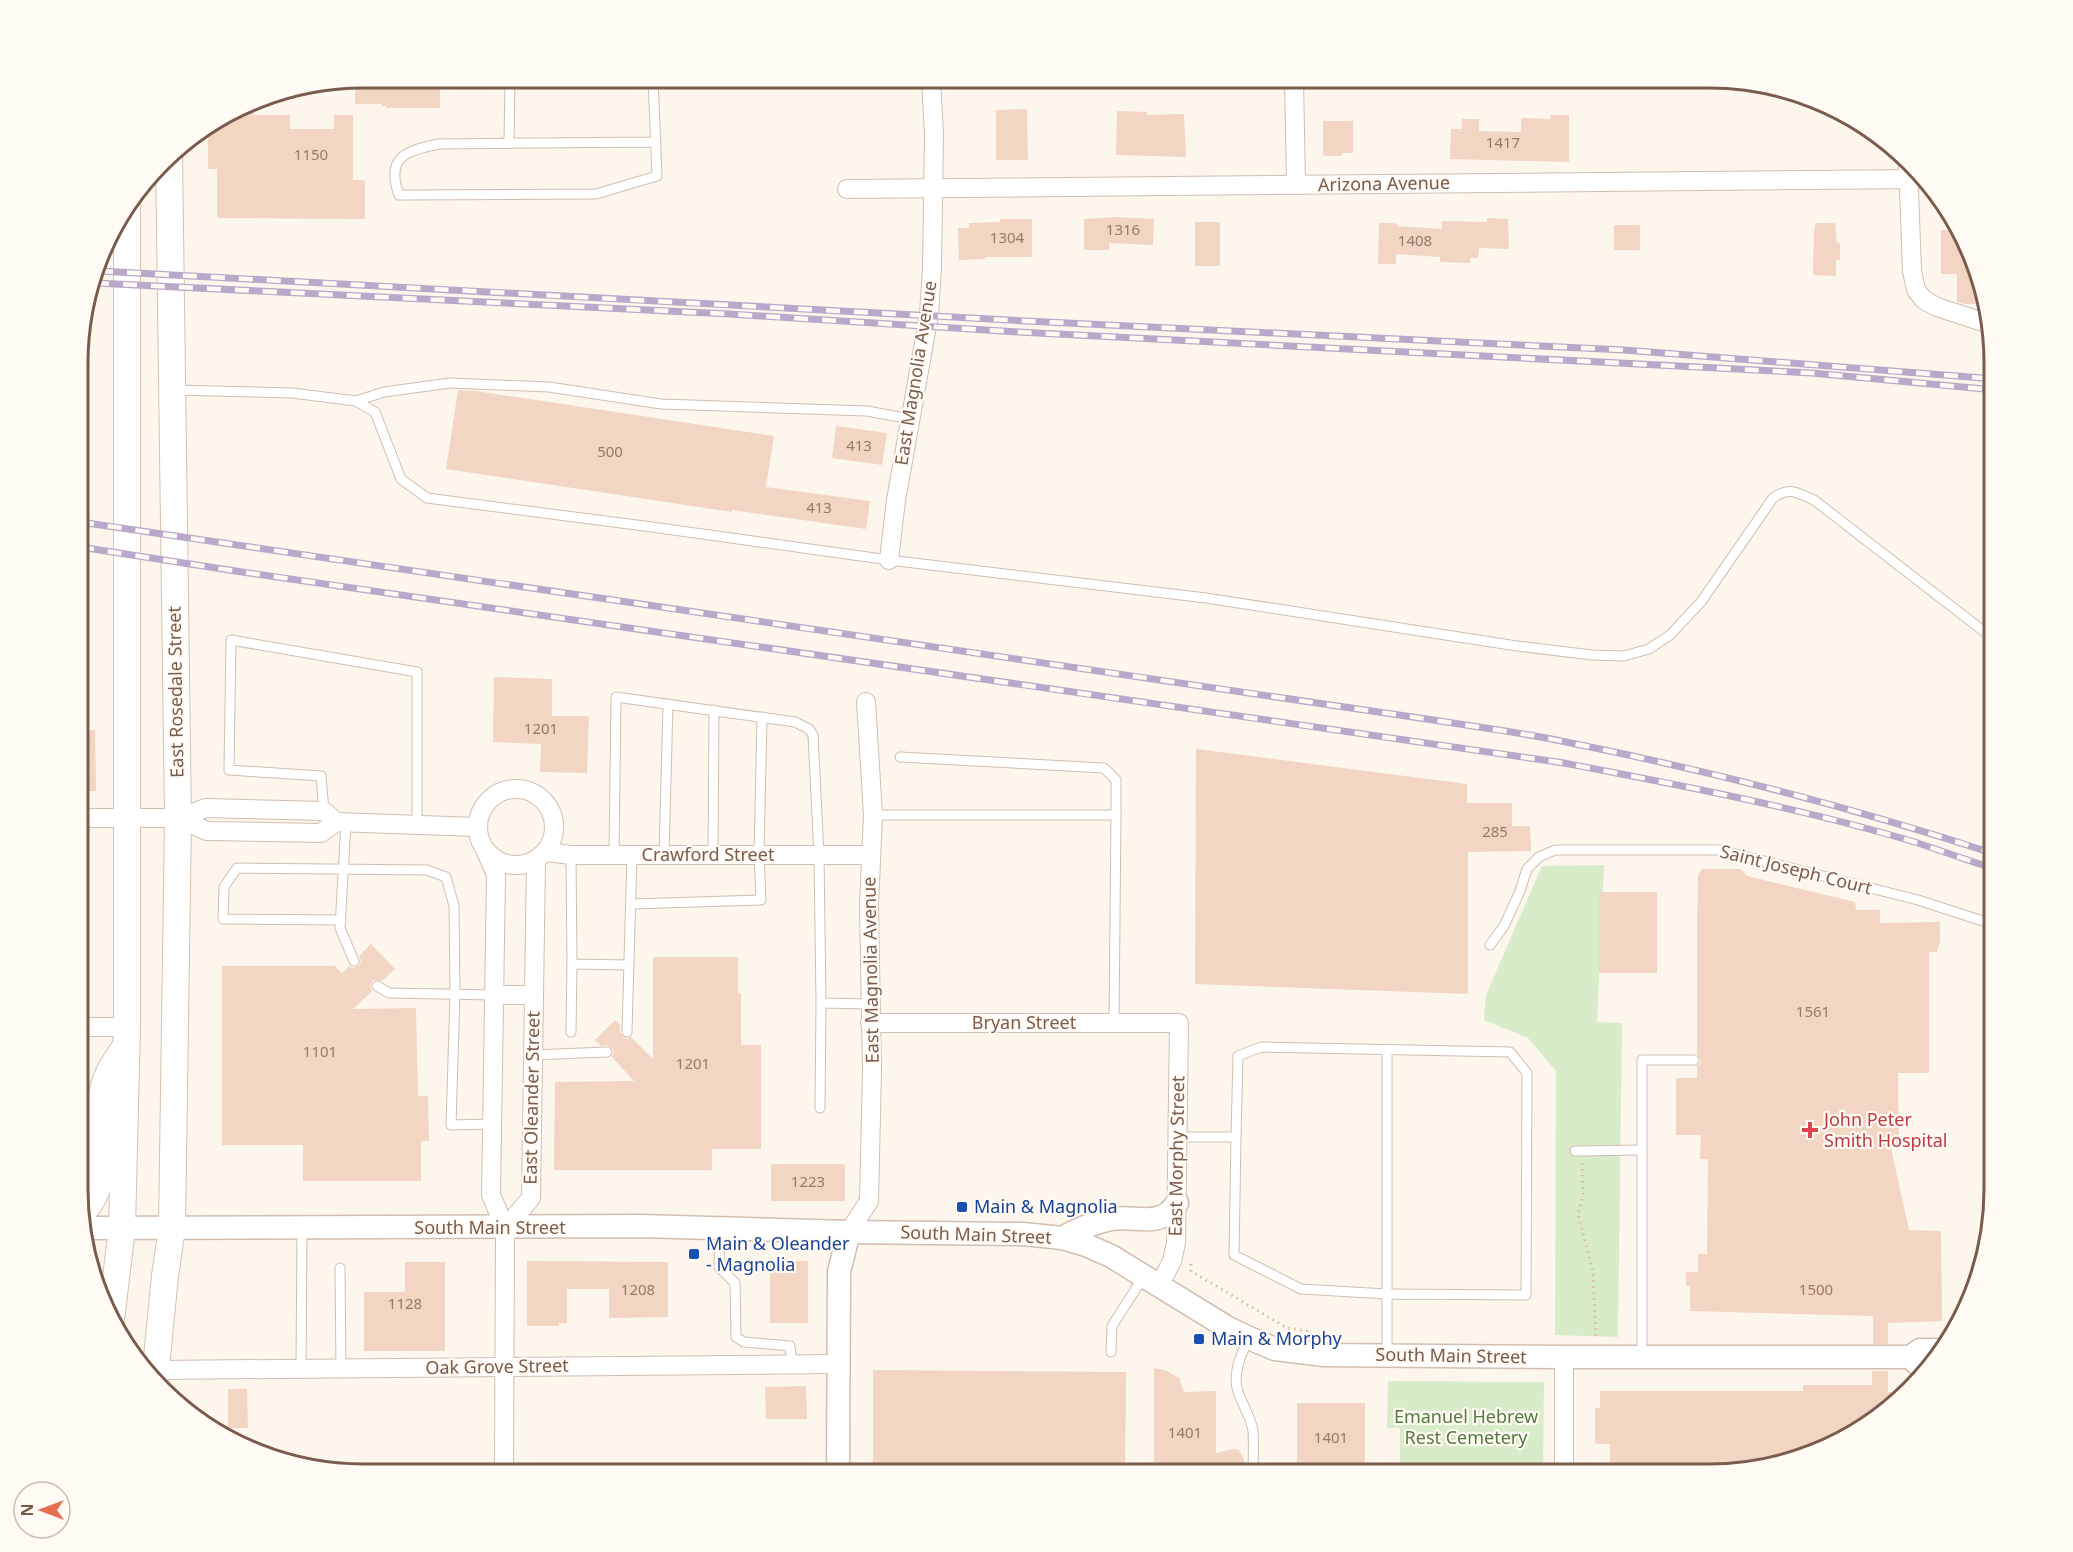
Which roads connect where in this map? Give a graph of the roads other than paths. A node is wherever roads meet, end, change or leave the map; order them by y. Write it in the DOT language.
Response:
graph roads {
  1 [pos="510,88"];
  2 [pos="653,88"];
  3 [pos="932,88"];
  4 [pos="1294,88"];
  5 [pos="656,142"];
  6 [pos="509,143"];
  7 [pos="169,169"];
  8 [pos="1909,174"];
  9 [pos="1912,178"];
  10 [pos="1296,185"];
  11 [pos="932,188"];
  12 [pos="847,189"];
  13 [pos="127,223"];
  14 [pos="1981,320"];
  15 [pos="172,390"];
  16 [pos="356,401"];
  17 [pos="911,419"];
  18 [pos="889,560"];
  19 [pos="1984,631"];
  20 [pos="866,702"];
  21 [pos="668,704"];
  22 [pos="714,710"];
  23 [pos="762,717"];
  24 [pos="900,757"];
  25 [pos="873,815"];
  26 [pos="1116,815"];
  27 [pos="88,818"];
  28 [pos="126,818"];
  29 [pos="178,818"];
  30 [pos="336,818"];
  31 [pos="417,825"];
  32 [pos="477,827"];
  33 [pos="486,852"];
  34 [pos="572,855"];
  35 [pos="614,855"];
  36 [pos="632,855"];
  37 [pos="664,855"];
  38 [pos="712,855"];
  39 [pos="759,855"];
  40 [pos="819,855"];
  41 [pos="870,855"];
  42 [pos="541,856"];
  43 [pos="344,868"];
  44 [pos="631,904"];
  45 [pos="341,920"];
  46 [pos="1984,921"];
  47 [pos="1490,945"];
  48 [pos="354,961"];
  49 [pos="572,964"];
  50 [pos="629,965"];
  51 [pos="377,986"];
  52 [pos="455,994"];
  53 [pos="494,995"];
  54 [pos="534,995"];
  55 [pos="821,1003"];
  56 [pos="870,1004"];
  57 [pos="870,1023"];
  58 [pos="1114,1023"];
  59 [pos="1179,1023"];
  60 [pos="88,1029"];
  61 [pos="571,1032"];
  62 [pos="627,1032"];
  63 [pos="127,1036"];
  64 [pos="1387,1050"];
  65 [pos="607,1052"];
  66 [pos="533,1055"];
  67 [pos="1694,1060"];
  68 [pos="820,1108"];
  69 [pos="492,1124"];
  70 [pos="1177,1137"];
  71 [pos="1236,1137"];
  72 [pos="1642,1150"];
  73 [pos="1575,1151"];
  74 [pos="1177,1203"];
  75 [pos="89,1205"];
  76 [pos="92,1228"];
  77 [pos="122,1228"];
  78 [pos="172,1228"];
  79 [pos="302,1228"];
  80 [pos="505,1228"];
  81 [pos="720,1228"];
  82 [pos="849,1232"];
  83 [pos="1062,1238"];
  84 [pos="340,1268"];
  85 [pos="1152,1281"];
  86 [pos="1388,1294"];
  87 [pos="113,1302"];
  88 [pos="1249,1338"];
  89 [pos="1932,1350"];
  90 [pos="1111,1352"];
  91 [pos="1388,1356"];
  92 [pos="1564,1357"];
  93 [pos="1642,1357"];
  94 [pos="1920,1362"];
  95 [pos="838,1364"];
  96 [pos="792,1365"];
  97 [pos="504,1366"];
  98 [pos="341,1368"];
  99 [pos="156,1369"];
  100 [pos="301,1369"];
  101 [pos="161,1374"];
  102 [pos="504,1464"];
  103 [pos="838,1464"];
  104 [pos="1253,1464"];
  105 [pos="1564,1464"];
  1 -- 6 [label="lane"];
  2 -- 5 [label="lane"];
  3 -- 11 [label="street, East Magnolia Avenue"];
  4 -- 10 [label="street"];
  5 -- 6 [label="lane"];
  5 -- 6 [label="lane"];
  7 -- 15 [label="main road, East Rosedale Street"];
  8 -- 10 [label="street, Arizona Avenue"];
  9 -- 14 [label="street"];
  10 -- 11 [label="street, Arizona Avenue"];
  11 -- 12 [label="street, Arizona Avenue"];
  11 -- 17 [label="street, East Magnolia Avenue"];
  13 -- 28 [label="main road"];
  15 -- 16 [label="lane"];
  15 -- 29 [label="main road, East Rosedale Street"];
  16 -- 17 [label="lane"];
  16 -- 18 [label="lane"];
  17 -- 18 [label="street, East Magnolia Avenue"];
  18 -- 19 [label="lane"];
  20 -- 25 [label="street, East Magnolia Avenue"];
  21 -- 22 [label="lane"];
  21 -- 35 [label="lane"];
  21 -- 37 [label="lane"];
  22 -- 23 [label="lane"];
  22 -- 38 [label="lane"];
  23 -- 39 [label="lane"];
  23 -- 40 [label="lane"];
  24 -- 26 [label="lane"];
  25 -- 26 [label="lane"];
  25 -- 41 [label="street, East Magnolia Avenue"];
  26 -- 58 [label="lane"];
  27 -- 28 [label="street"];
  28 -- 29 [label="street"];
  28 -- 63 [label="main road"];
  29 -- 30 [label="street"];
  29 -- 78 [label="main road, East Rosedale Street"];
  30 -- 31 [label="street"];
  30 -- 31 [label="lane"];
  30 -- 43 [label="lane"];
  31 -- 32 [label="street"];
  32 -- 33 [label="street"];
  32 -- 42 [label="street"];
  33 -- 42 [label="street"];
  33 -- 53 [label="street"];
  34 -- 35 [label="street, Crawford Street"];
  34 -- 42 [label="street, Crawford Street"];
  34 -- 49 [label="lane"];
  35 -- 36 [label="street, Crawford Street"];
  36 -- 37 [label="street, Crawford Street"];
  36 -- 44 [label="lane"];
  37 -- 38 [label="street, Crawford Street"];
  38 -- 39 [label="street, Crawford Street"];
  39 -- 40 [label="street, Crawford Street"];
  39 -- 44 [label="lane"];
  40 -- 41 [label="street, Crawford Street"];
  40 -- 55 [label="lane"];
  41 -- 56 [label="street, East Magnolia Avenue"];
  42 -- 54 [label="street, East Oleander Street"];
  43 -- 45 [label="lane"];
  43 -- 45 [label="lane"];
  43 -- 52 [label="lane"];
  44 -- 50 [label="lane"];
  45 -- 48 [label="lane"];
  46 -- 47 [label="lane, Saint Joseph Court"];
  49 -- 50 [label="lane"];
  49 -- 61 [label="lane"];
  50 -- 62 [label="lane"];
  51 -- 52 [label="lane"];
  52 -- 53 [label="lane"];
  52 -- 69 [label="lane"];
  53 -- 54 [label="street, East Oleander Street"];
  53 -- 69 [label="street"];
  54 -- 66 [label="street, East Oleander Street"];
  55 -- 56 [label="lane"];
  55 -- 68 [label="lane"];
  56 -- 57 [label="street, East Magnolia Avenue"];
  57 -- 58 [label="street, Bryan Street"];
  57 -- 82 [label="street, East Magnolia Avenue"];
  58 -- 59 [label="street, Bryan Street"];
  59 -- 70 [label="street, East Morphy Street"];
  60 -- 63 [label="street"];
  63 -- 75 [label="main road"];
  63 -- 77 [label="main road"];
  64 -- 71 [label="lane"];
  64 -- 86 [label="lane"];
  64 -- 86 [label="lane"];
  65 -- 66 [label="lane"];
  66 -- 80 [label="street, East Oleander Street"];
  67 -- 72 [label="lane"];
  69 -- 80 [label="street"];
  70 -- 71 [label="lane"];
  70 -- 74 [label="street, East Morphy Street"];
  71 -- 86 [label="lane"];
  72 -- 73 [label="lane"];
  72 -- 93 [label="lane"];
  74 -- 83 [label="street"];
  74 -- 85 [label="street, East Morphy Street"];
  76 -- 77 [label="street, South Main Street"];
  77 -- 78 [label="street, South Main Street"];
  77 -- 87 [label="main road"];
  78 -- 79 [label="street, South Main Street"];
  78 -- 99 [label="main road, East Rosedale Street"];
  79 -- 80 [label="street, South Main Street"];
  79 -- 100 [label="lane"];
  80 -- 81 [label="street, South Main Street"];
  80 -- 97 [label="street"];
  81 -- 82 [label="street, South Main Street"];
  81 -- 96 [label="lane"];
  82 -- 83 [label="street, South Main Street"];
  82 -- 95 [label="street"];
  83 -- 85 [label="street, South Main Street"];
  84 -- 98 [label="lane"];
  85 -- 88 [label="street, South Main Street"];
  85 -- 90 [label="lane"];
  86 -- 91 [label="lane"];
  88 -- 91 [label="street, South Main Street"];
  88 -- 104 [label="lane"];
  89 -- 94 [label="street, South Main Street"];
  91 -- 92 [label="street, South Main Street"];
  92 -- 93 [label="street, South Main Street"];
  92 -- 105 [label="street"];
  93 -- 94 [label="street, South Main Street"];
  95 -- 96 [label="street, Oak Grove Street"];
  95 -- 103 [label="street"];
  96 -- 97 [label="street, Oak Grove Street"];
  97 -- 98 [label="street, Oak Grove Street"];
  97 -- 102 [label="street"];
  98 -- 100 [label="street, Oak Grove Street"];
  100 -- 101 [label="street, Oak Grove Street"];
}
